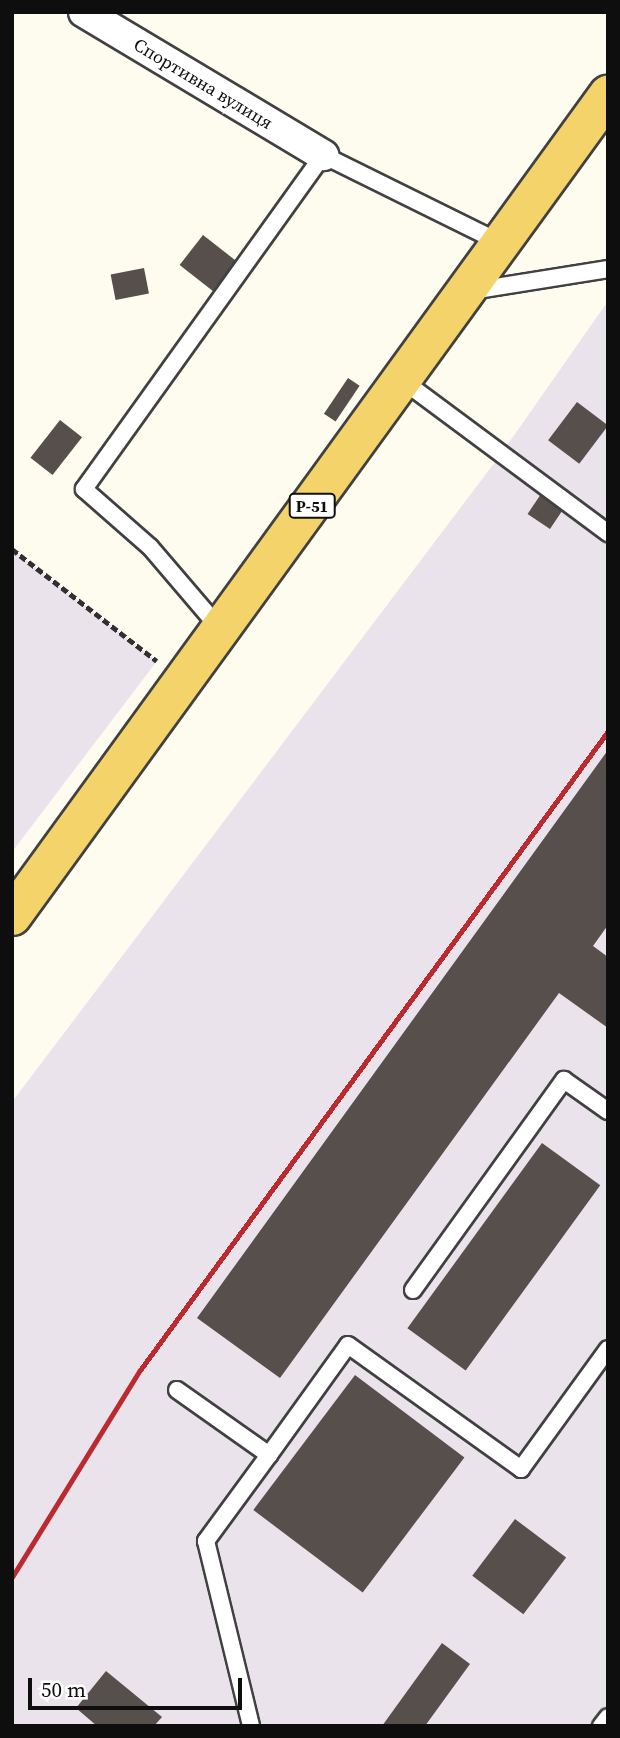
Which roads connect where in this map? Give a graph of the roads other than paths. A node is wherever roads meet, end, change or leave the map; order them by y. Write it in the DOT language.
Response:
graph roads {
  1 [pos="84,12"];
  2 [pos="608,95"];
  3 [pos="323,155"];
  4 [pos="501,243"];
  5 [pos="608,269"];
  6 [pos="466,292"];
  7 [pos="402,380"];
  8 [pos="608,533"];
  9 [pos="222,631"];
  10 [pos="12,916"];
  11 [pos="608,1111"];
  12 [pos="413,1290"];
  13 [pos="608,1349"];
  14 [pos="177,1391"];
  15 [pos="269,1455"];
  16 [pos="608,1717"];
  17 [pos="251,1726"];
  18 [pos="601,1726"];
  1 -- 3 [label="street, Спортивна вулиця"];
  2 -- 4 [label="main road, Р-51"];
  3 -- 4 [label="lane"];
  3 -- 9 [label="lane"];
  4 -- 6 [label="main road, Р-51"];
  5 -- 6 [label="lane"];
  6 -- 7 [label="main road, Р-51"];
  7 -- 8 [label="lane"];
  7 -- 9 [label="main road, Р-51"];
  9 -- 10 [label="main road, Р-51"];
  11 -- 12 [label="lane"];
  13 -- 15 [label="lane"];
  14 -- 15 [label="lane"];
  15 -- 17 [label="lane"];
  16 -- 18 [label="lane"];
}
